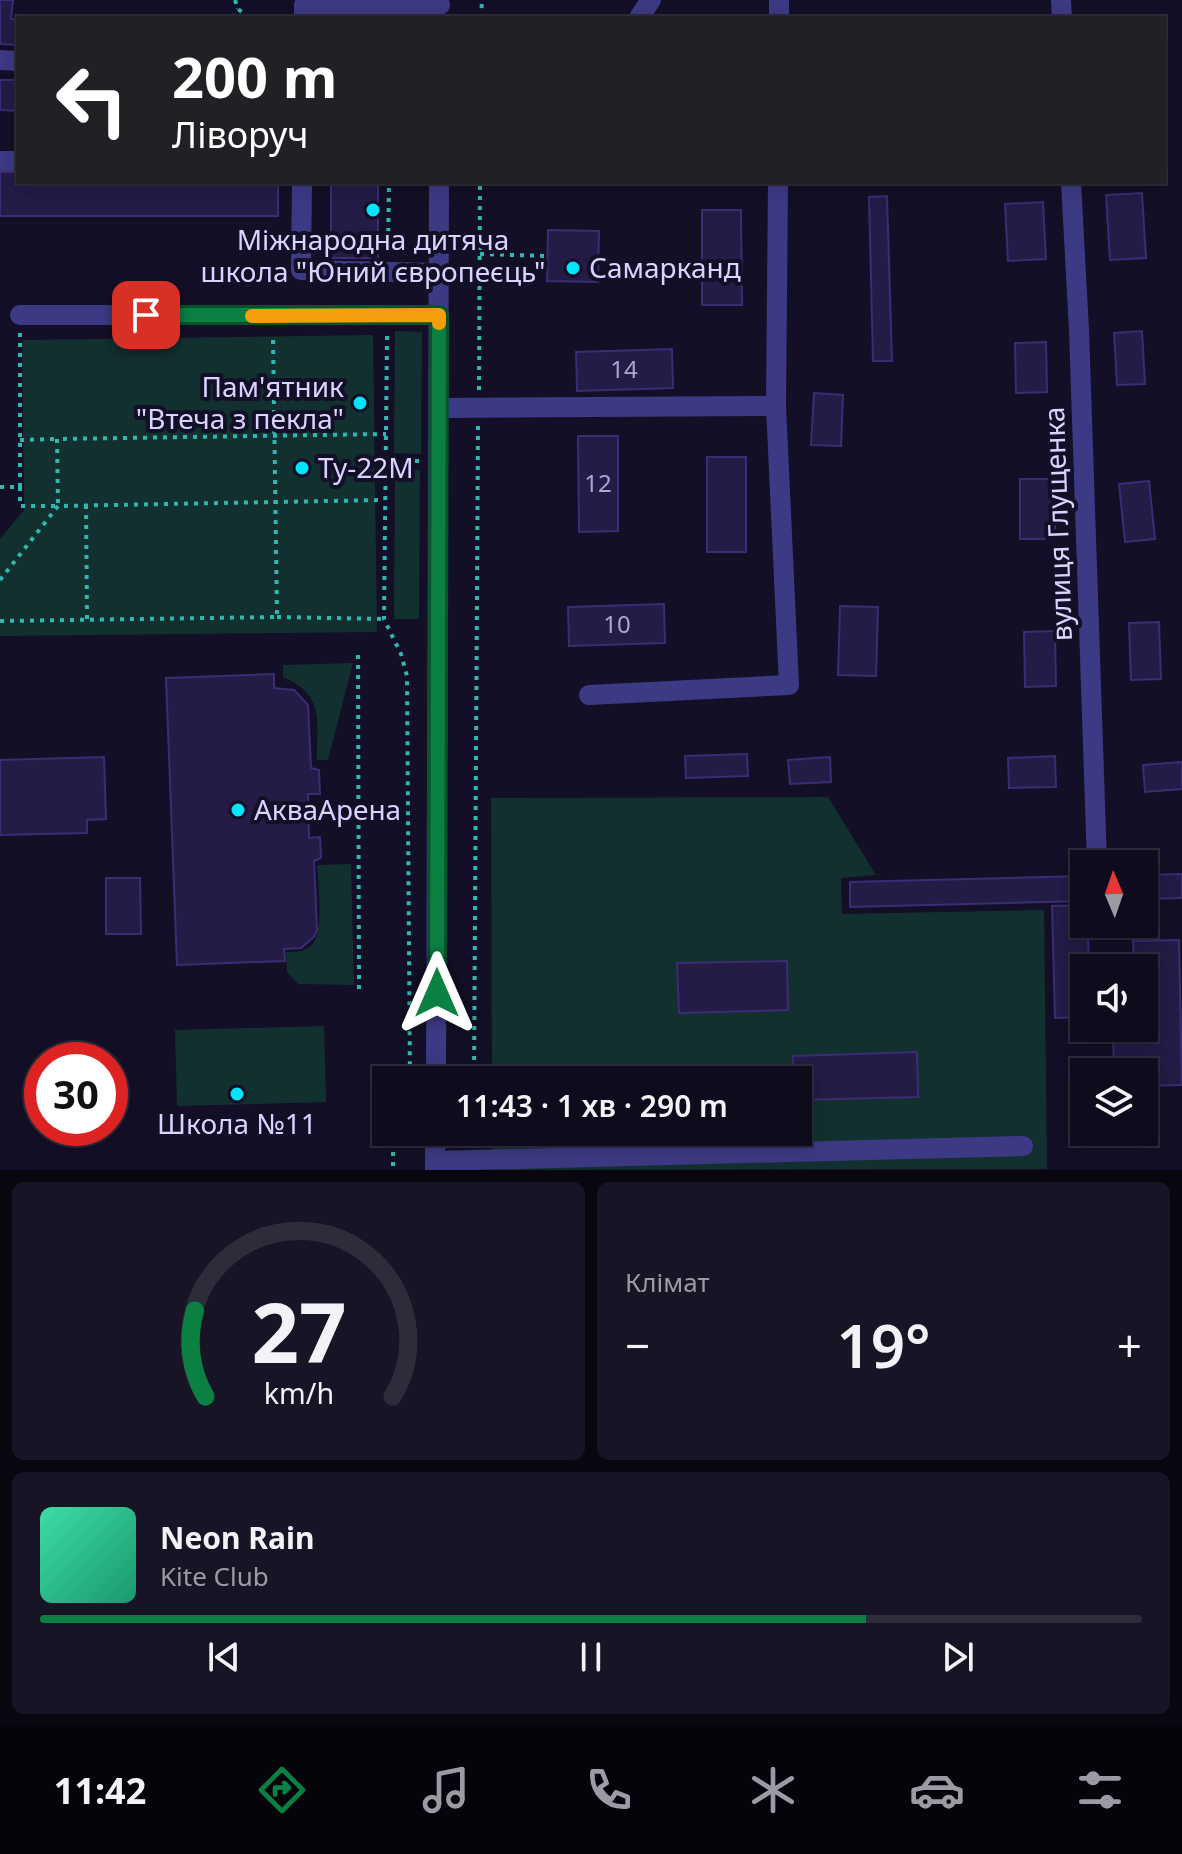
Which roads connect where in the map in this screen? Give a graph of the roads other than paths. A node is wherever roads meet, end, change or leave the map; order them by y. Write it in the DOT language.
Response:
graph roads {
  1 [pos="440,8"];
  2 [pos="304,16"];
  3 [pos="302,184"];
  4 [pos="439,184"];
  5 [pos="778,184"];
  6 [pos="1071,184"];
  7 [pos="439,273"];
  8 [pos="20,315"];
  9 [pos="439,315"];
  10 [pos="776,406"];
  11 [pos="438,408"];
  12 [pos="589,695"];
  13 [pos="1097,850"];
  14 [pos="436,1066"];
  15 [pos="1023,1146"];
  16 [pos="435,1166"];
  1 -- 2 [label="street"];
  3 -- 7 [label="street"];
  4 -- 7 [label="street"];
  5 -- 10 [label="street"];
  6 -- 13 [label="street, вулиця Глущенка"];
  7 -- 9 [label="street"];
  8 -- 9 [label="street"];
  9 -- 11 [label="street"];
  10 -- 11 [label="street"];
  10 -- 12 [label="street"];
  11 -- 14 [label="street"];
  15 -- 16 [label="street"];
}
